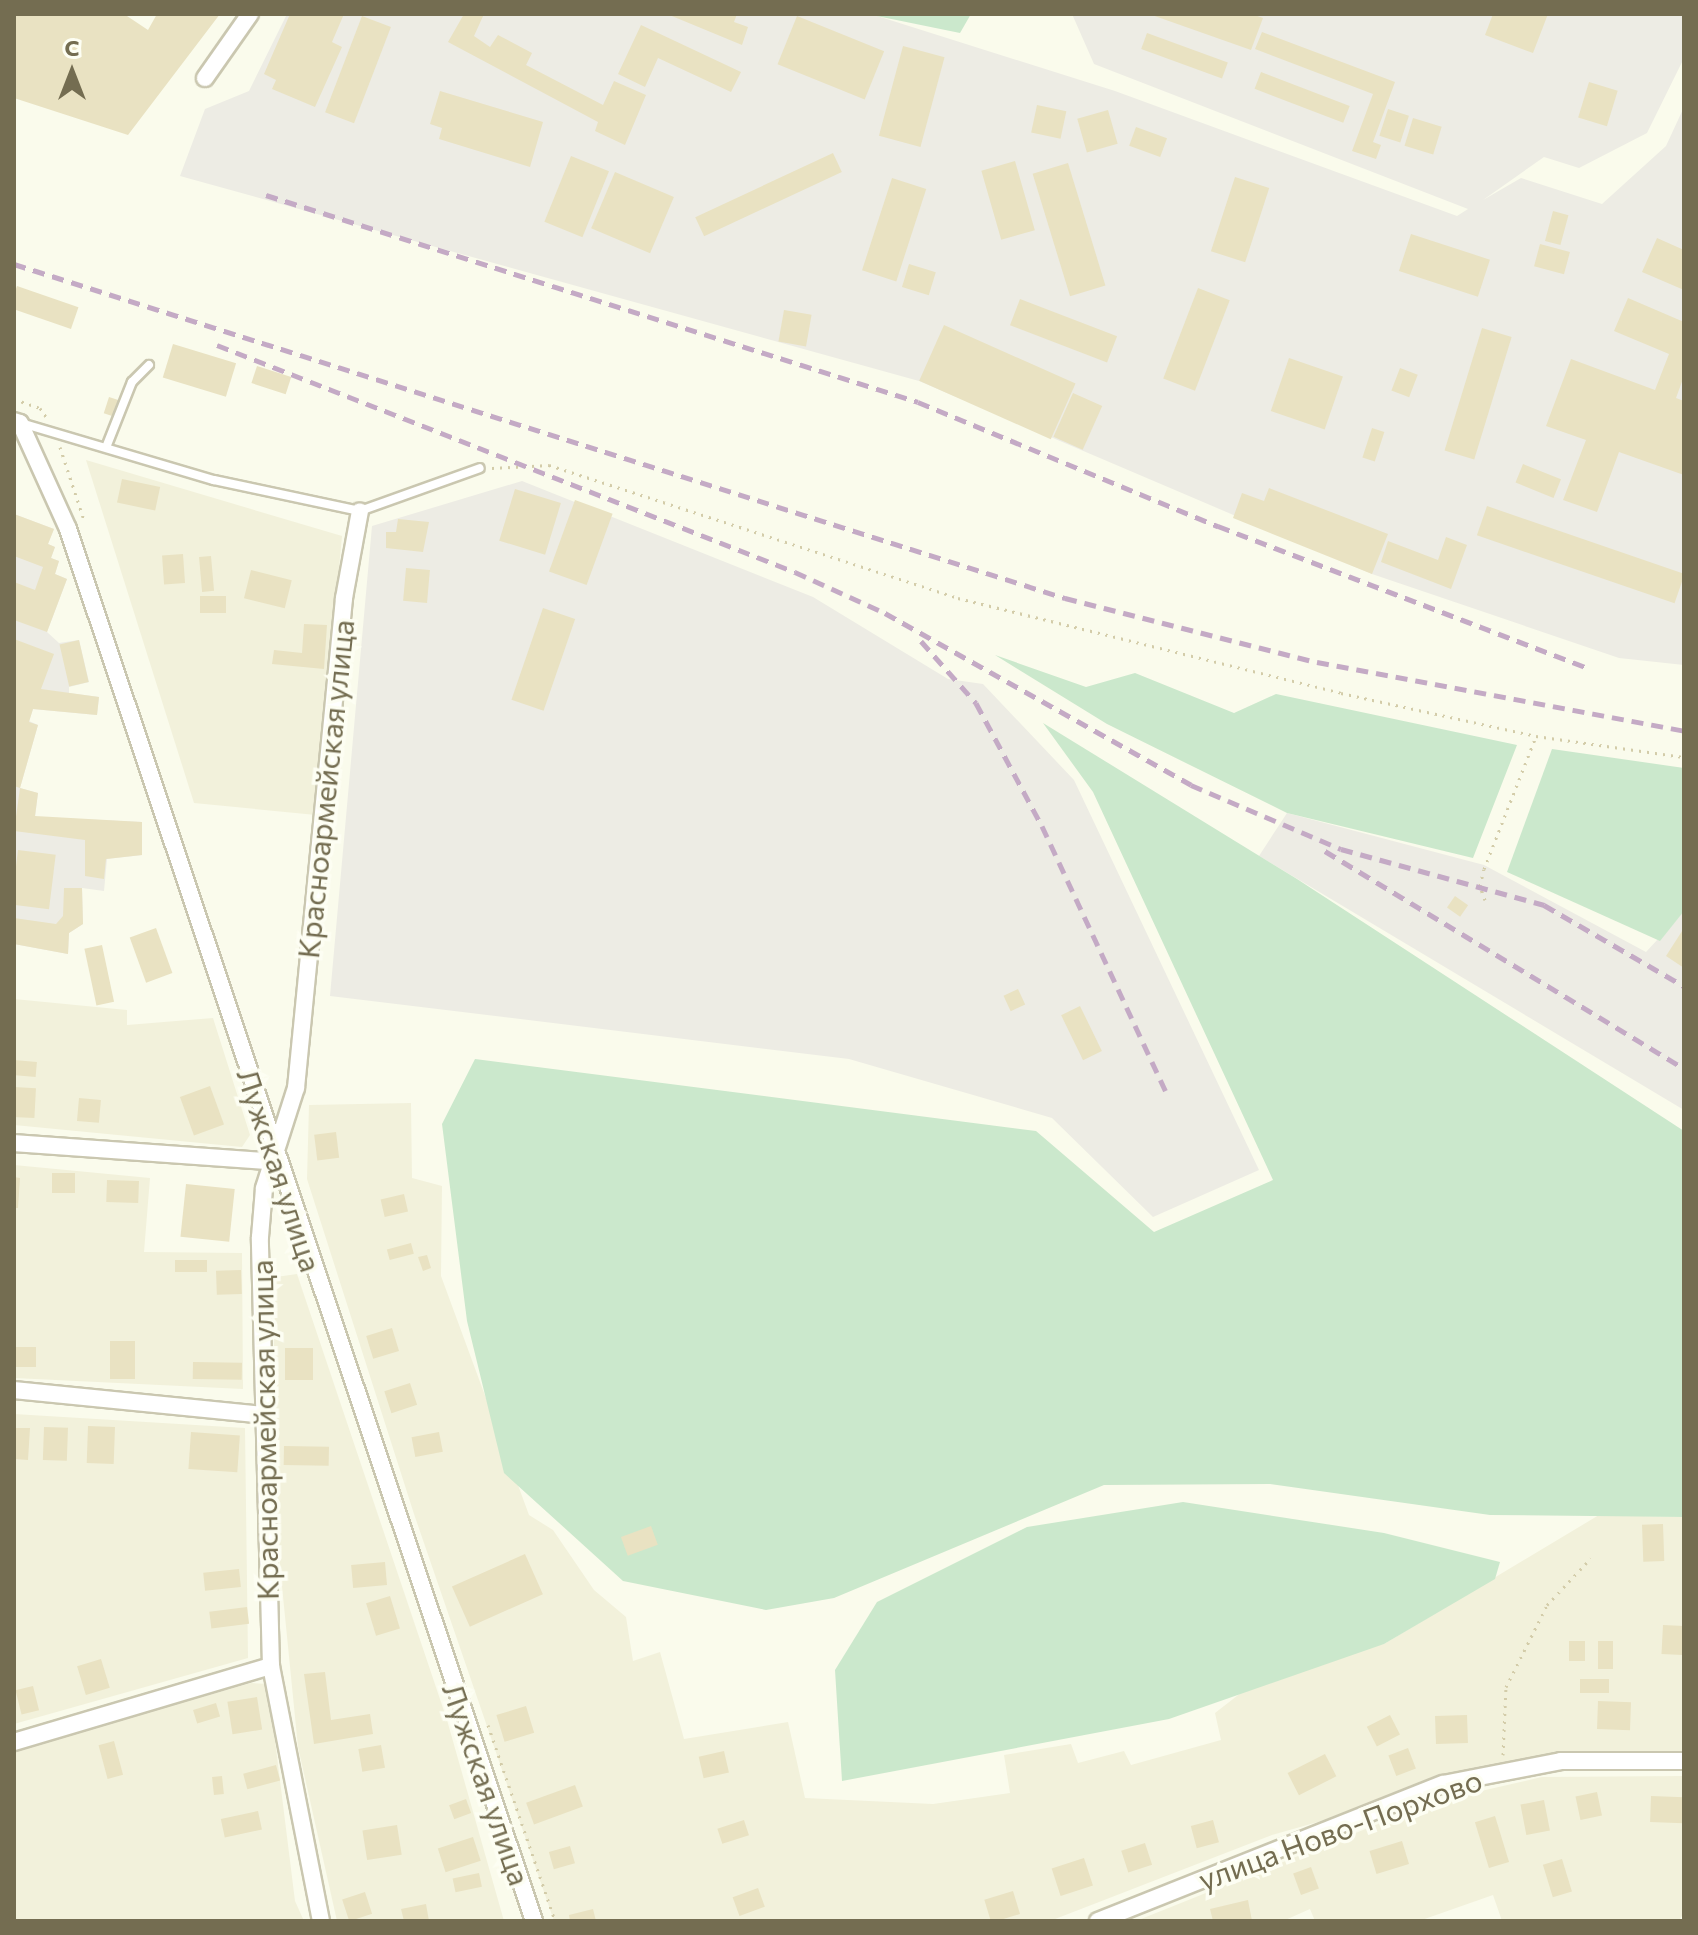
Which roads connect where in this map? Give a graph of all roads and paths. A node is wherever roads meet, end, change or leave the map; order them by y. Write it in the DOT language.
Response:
graph roads {
  1 [pos="250,14"];
  2 [pos="205,78"];
  3 [pos="149,365"];
  4 [pos="17,422"];
  5 [pos="107,445"];
  6 [pos="480,468"];
  7 [pos="360,511"];
  8 [pos="1536,736"];
  9 [pos="1684,757"];
  10 [pos="1485,900"];
  11 [pos="14,1143"];
  12 [pos="276,1162"];
  13 [pos="14,1390"];
  14 [pos="263,1415"];
  15 [pos="1591,1558"];
  16 [pos="271,1666"];
  17 [pos="14,1742"];
  18 [pos="1684,1761"];
  19 [pos="1504,1769"];
  20 [pos="321,1921"];
  21 [pos="534,1921"];
  22 [pos="1098,1921"];
  1 -- 2 [label="street"];
  3 -- 5 [label="lane"];
  4 -- 5 [label="lane"];
  4 -- 12 [label="street, Лужская улица"];
  5 -- 7 [label="lane"];
  6 -- 7 [label="lane"];
  6 -- 8 [label="path"];
  7 -- 12 [label="street, Красноармейская улица"];
  8 -- 9 [label="path"];
  8 -- 10 [label="path"];
  11 -- 12 [label="street"];
  12 -- 14 [label="street, Красноармейская улица"];
  12 -- 21 [label="street, Лужская улица"];
  13 -- 14 [label="street"];
  14 -- 16 [label="street, Красноармейская улица"];
  15 -- 19 [label="path"];
  16 -- 17 [label="street"];
  16 -- 20 [label="street, Красноармейская улица"];
  18 -- 19 [label="street, улица Ново-Порхово"];
  19 -- 22 [label="street, улица Ново-Порхово"];
}
